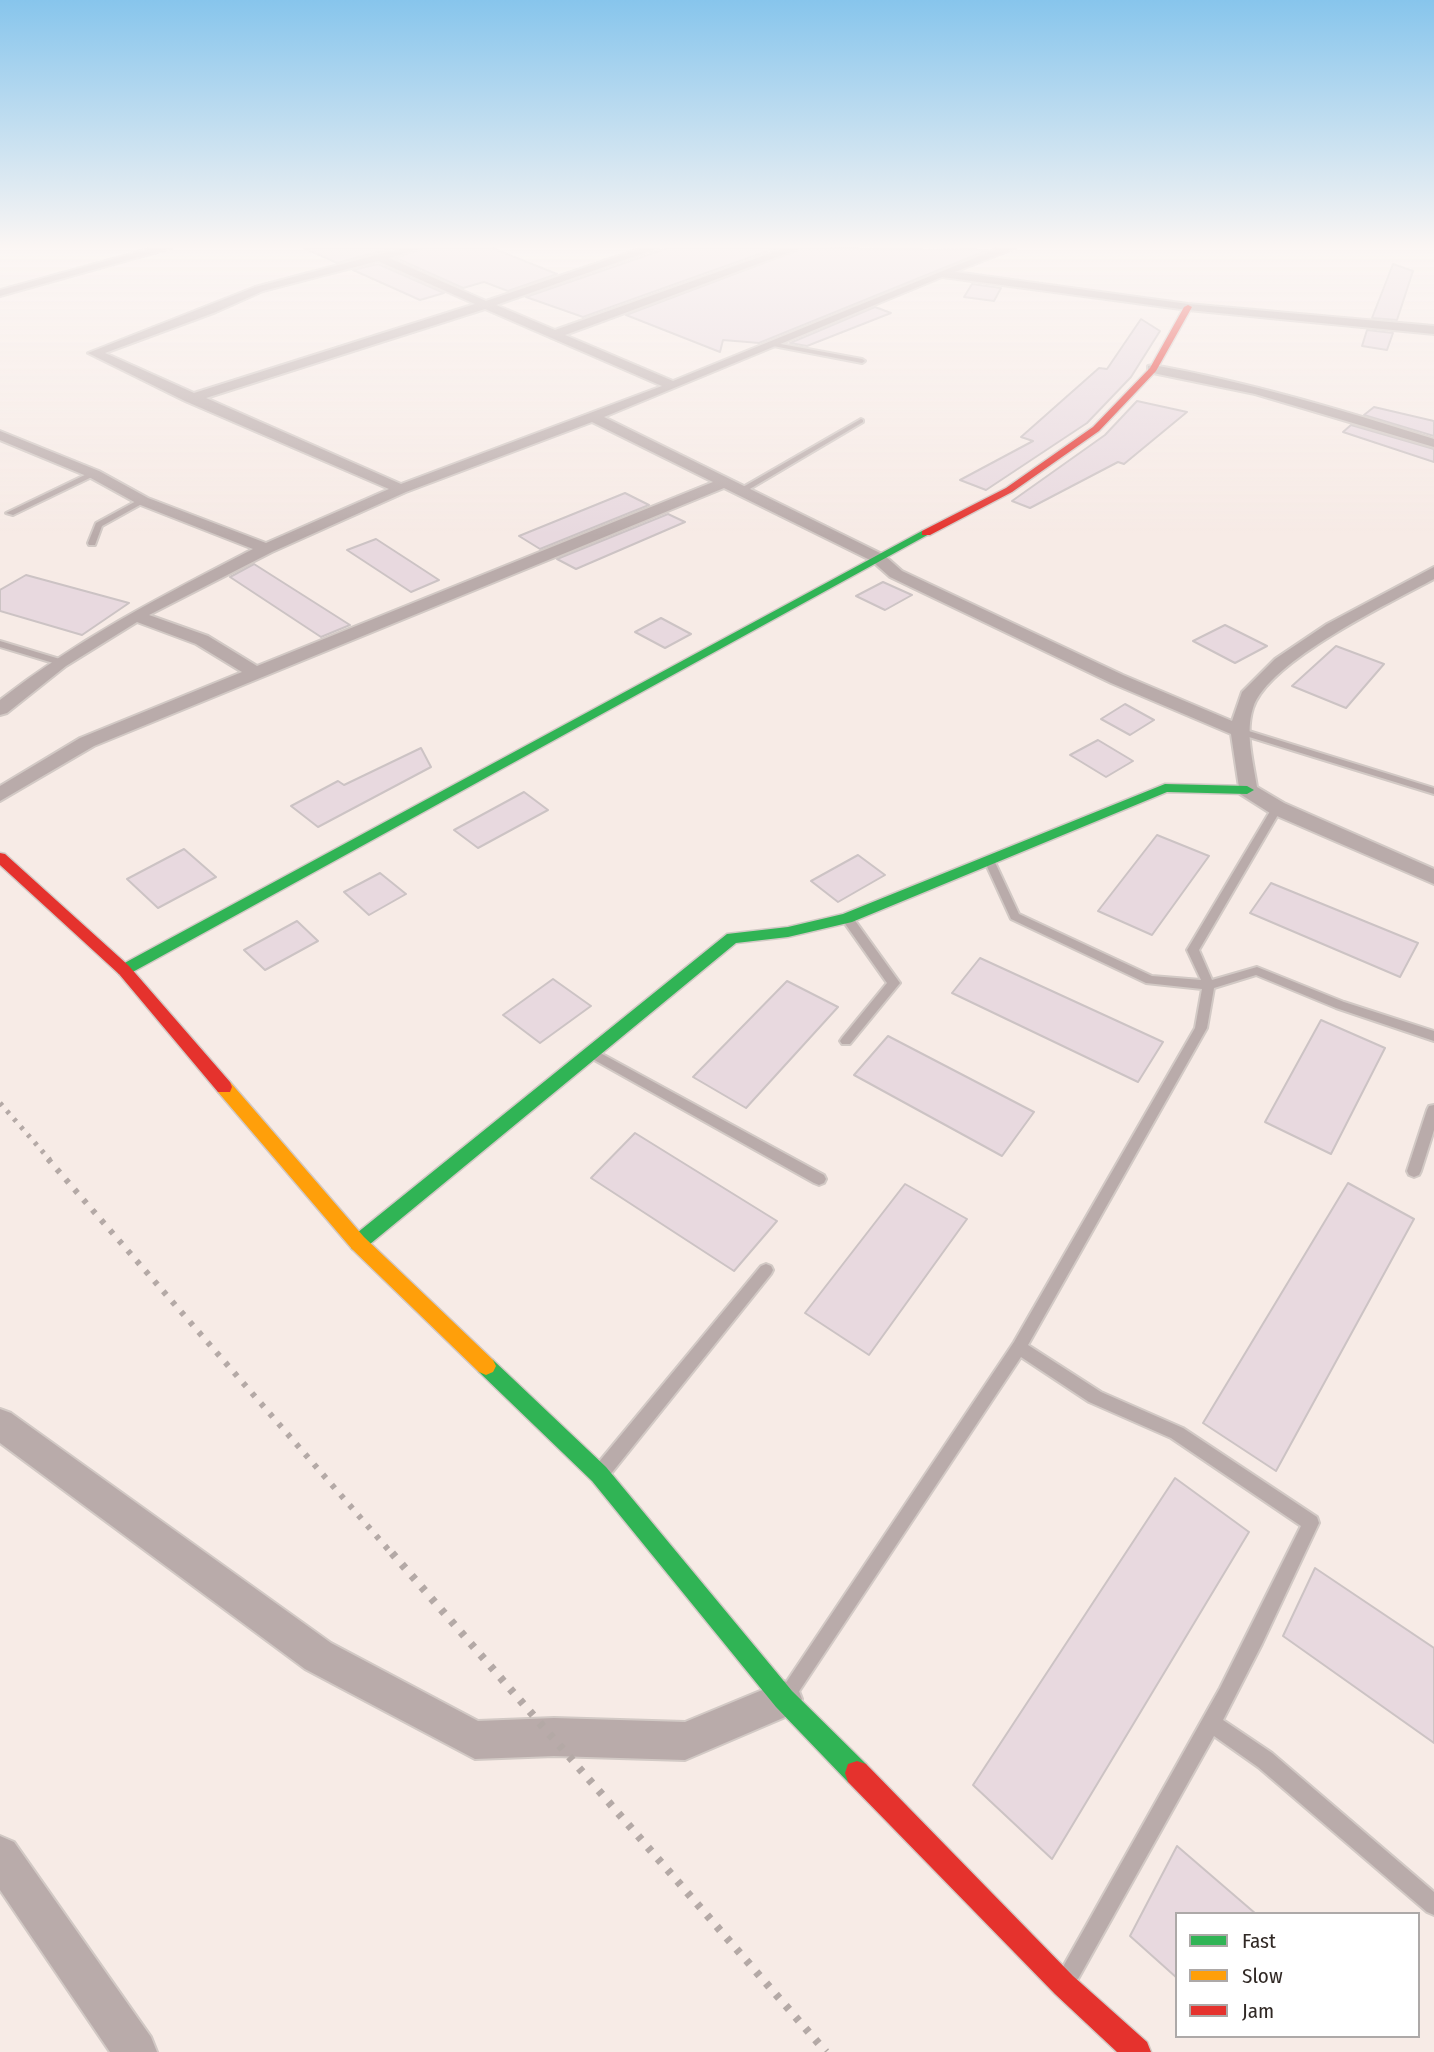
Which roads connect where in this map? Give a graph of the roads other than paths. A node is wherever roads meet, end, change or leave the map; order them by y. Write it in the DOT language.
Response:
graph roads {
  1 [pos="121,344"];
  2 [pos="363,344"];
  3 [pos="574,344"];
  4 [pos="770,344"];
  5 [pos="1167,344"];
  6 [pos="862,361"];
  7 [pos="1153,369"];
  8 [pos="673,386"];
  9 [pos="190,398"];
  10 [pos="593,417"];
  11 [pos="861,421"];
  12 [pos="0,435"];
  13 [pos="1434,443"];
  14 [pos="94,474"];
  15 [pos="731,487"];
  16 [pos="401,489"];
  17 [pos="144,501"];
  18 [pos="10,513"];
  19 [pos="92,543"];
  20 [pos="266,549"];
  21 [pos="878,558"];
  22 [pos="1434,572"];
  23 [pos="135,616"];
  24 [pos="0,644"];
  25 [pos="60,662"];
  26 [pos="254,673"];
  27 [pos="0,709"];
  28 [pos="1239,731"];
  29 [pos="1247,790"];
  30 [pos="1434,791"];
  31 [pos="0,795"];
  32 [pos="1277,808"];
  33 [pos="0,857"];
  34 [pos="989,860"];
  35 [pos="1434,877"];
  36 [pos="847,918"];
  37 [pos="124,970"];
  38 [pos="1209,985"];
  39 [pos="1434,1036"];
  40 [pos="846,1041"];
  41 [pos="590,1052"];
  42 [pos="1434,1110"];
  43 [pos="1414,1171"];
  44 [pos="819,1179"];
  45 [pos="359,1242"];
  46 [pos="766,1270"];
  47 [pos="1019,1347"];
  48 [pos="0,1424"];
  49 [pos="599,1474"];
  50 [pos="784,1699"];
  51 [pos="1211,1723"];
  52 [pos="0,1856"];
  53 [pos="1434,1905"];
  54 [pos="1064,1984"];
  55 [pos="136,2052"];
  56 [pos="1137,2052"];
  1 -- 9 [label="street"];
  2 -- 9 [label="street"];
  3 -- 8 [label="street"];
  4 -- 6 [label="lane"];
  4 -- 8 [label="street"];
  5 -- 7 [label="street"];
  7 -- 13 [label="street"];
  7 -- 21 [label="street"];
  8 -- 10 [label="street"];
  9 -- 16 [label="street"];
  10 -- 15 [label="street"];
  10 -- 16 [label="street"];
  11 -- 15 [label="lane"];
  12 -- 14 [label="street"];
  14 -- 17 [label="street"];
  14 -- 18 [label="lane"];
  15 -- 21 [label="street"];
  15 -- 26 [label="street"];
  16 -- 20 [label="street"];
  17 -- 19 [label="lane"];
  17 -- 20 [label="street"];
  20 -- 23 [label="street"];
  21 -- 28 [label="street"];
  21 -- 37 [label="street"];
  22 -- 28 [label="street"];
  23 -- 25 [label="street"];
  23 -- 26 [label="street"];
  24 -- 25 [label="lane"];
  25 -- 27 [label="street"];
  26 -- 31 [label="street"];
  28 -- 29 [label="street"];
  28 -- 30 [label="lane"];
  29 -- 32 [label="street"];
  29 -- 34 [label="street"];
  32 -- 35 [label="street"];
  32 -- 38 [label="lane"];
  33 -- 37 [label="street"];
  34 -- 36 [label="street"];
  34 -- 38 [label="lane"];
  36 -- 40 [label="lane"];
  36 -- 41 [label="street"];
  37 -- 45 [label="street"];
  38 -- 39 [label="lane"];
  38 -- 47 [label="lane"];
  41 -- 44 [label="lane"];
  41 -- 45 [label="street"];
  42 -- 43 [label="lane"];
  45 -- 49 [label="street"];
  46 -- 49 [label="lane"];
  47 -- 50 [label="lane"];
  47 -- 51 [label="lane"];
  48 -- 50 [label="street"];
  49 -- 50 [label="street"];
  50 -- 54 [label="street"];
  51 -- 53 [label="lane"];
  51 -- 54 [label="lane"];
  52 -- 55 [label="street"];
  54 -- 56 [label="street"];
}
